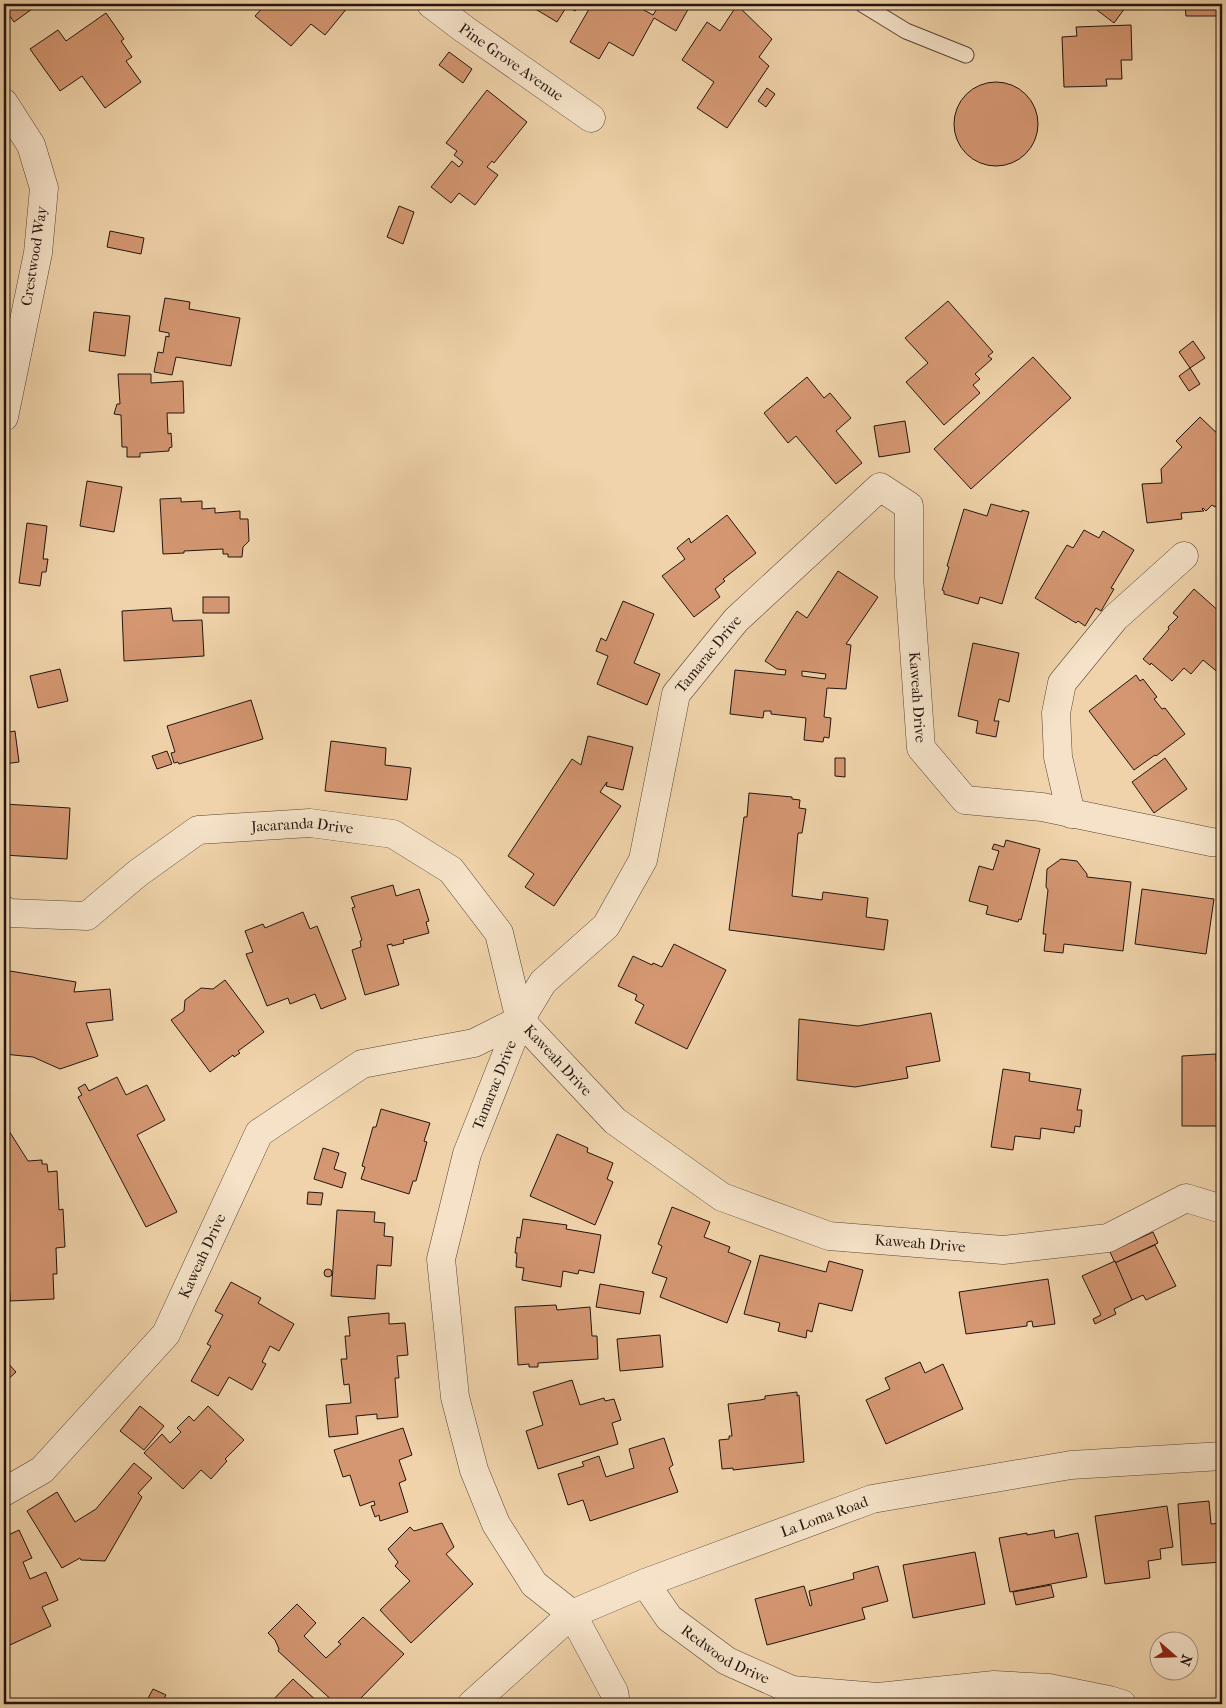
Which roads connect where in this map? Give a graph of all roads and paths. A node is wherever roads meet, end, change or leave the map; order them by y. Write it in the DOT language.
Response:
graph roads {
  1 [pos="431,4"];
  2 [pos="862,4"];
  3 [pos="966,55"];
  4 [pos="4,103"];
  5 [pos="591,118"];
  6 [pos="4,416"];
  7 [pos="880,488"];
  8 [pos="1184,556"];
  9 [pos="1071,814"];
  10 [pos="1222,843"];
  11 [pos="4,910"];
  12 [pos="520,1020"];
  13 [pos="1222,1209"];
  14 [pos="1222,1456"];
  15 [pos="4,1492"];
  16 [pos="645,1583"];
  17 [pos="572,1614"];
  18 [pos="472,1704"];
  19 [pos="616,1704"];
  20 [pos="1122,1704"];
  1 -- 5 [label="street, Pine Grove Avenue"];
  2 -- 3 [label="lane"];
  4 -- 6 [label="street, Crestwood Way"];
  7 -- 9 [label="street, Kaweah Drive"];
  7 -- 12 [label="street, Tamarac Drive"];
  8 -- 9 [label="street"];
  9 -- 10 [label="street, Kaweah Drive"];
  11 -- 12 [label="street, Jacaranda Drive"];
  12 -- 13 [label="street, Kaweah Drive"];
  12 -- 15 [label="street, Kaweah Drive"];
  12 -- 17 [label="street, Tamarac Drive"];
  14 -- 16 [label="street, La Loma Road"];
  16 -- 17 [label="street, La Loma Road"];
  16 -- 20 [label="street, Redwood Drive"];
  17 -- 18 [label="street, La Loma Road"];
  17 -- 19 [label="street, Tamarac Drive"];
}
